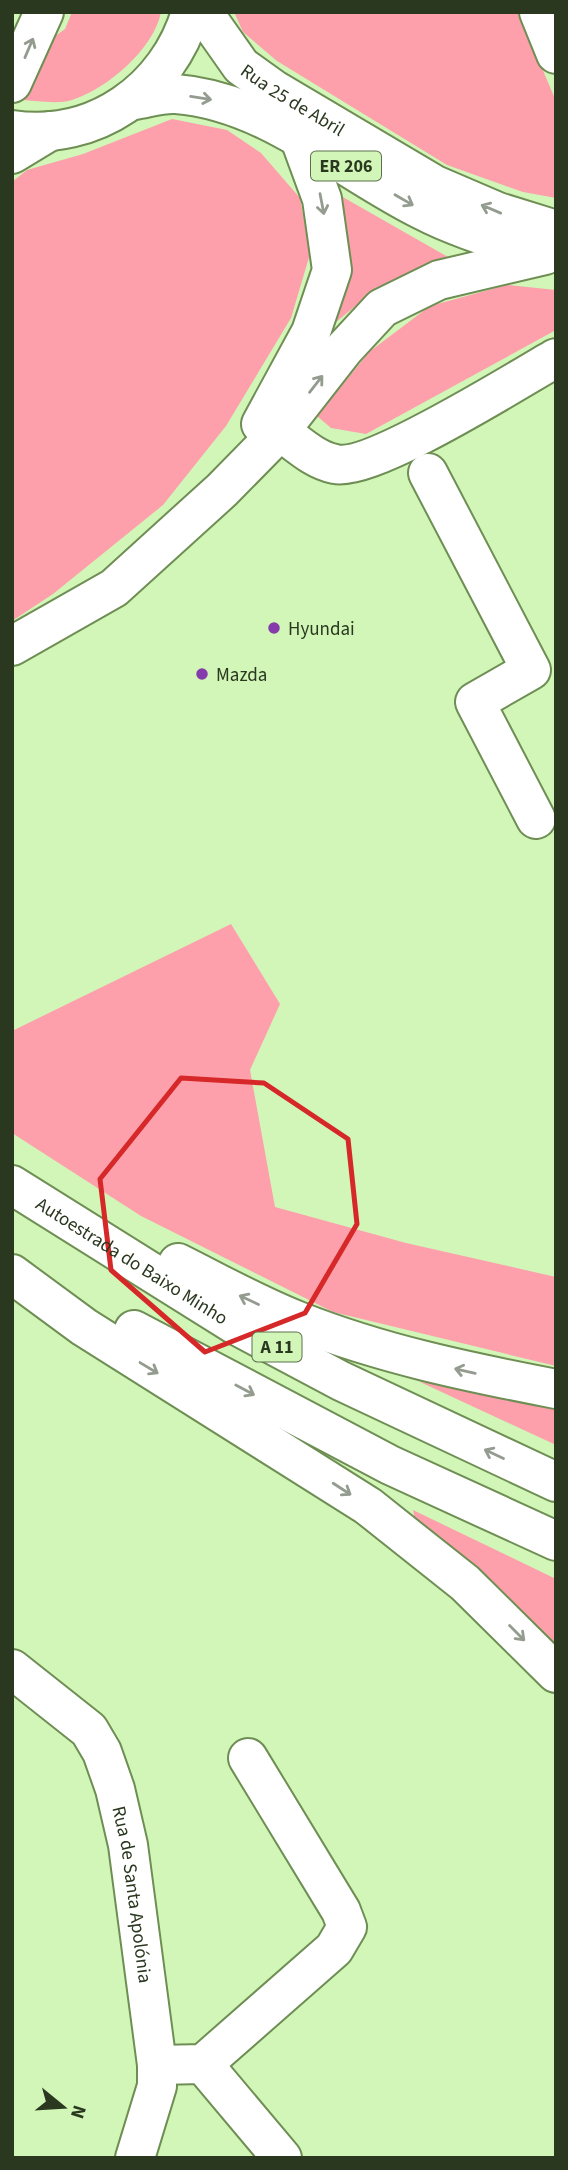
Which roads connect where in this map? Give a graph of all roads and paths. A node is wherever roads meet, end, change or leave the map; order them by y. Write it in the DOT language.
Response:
graph roads {
  1 [pos="44,12"];
  2 [pos="191,12"];
  3 [pos="203,12"];
  4 [pos="540,12"];
  5 [pos="556,54"];
  6 [pos="12,83"];
  7 [pos="134,100"];
  8 [pos="12,130"];
  9 [pos="50,131"];
  10 [pos="300,139"];
  11 [pos="12,154"];
  12 [pos="552,247"];
  13 [pos="556,358"];
  14 [pos="281,431"];
  15 [pos="428,473"];
  16 [pos="222,490"];
  17 [pos="12,646"];
  18 [pos="536,819"];
  19 [pos="12,1178"];
  20 [pos="12,1185"];
  21 [pos="12,1265"];
  22 [pos="12,1274"];
  23 [pos="556,1389"];
  24 [pos="556,1482"];
  25 [pos="556,1541"];
  26 [pos="12,1669"];
  27 [pos="556,1673"];
  28 [pos="248,1758"];
  29 [pos="203,2064"];
  30 [pos="157,2065"];
  31 [pos="135,2158"];
  32 [pos="282,2158"];
  6 -- 1 [label="main road, one-way"];
  2 -- 7 [label="main road"];
  12 -- 3 [label="main road, Rua 25 de Abril / ER 206, one-way"];
  4 -- 5 [label="main road"];
  7 -- 9 [label="main road"];
  7 -- 10 [label="main road, Rua 25 de Abril / ER 206, one-way"];
  8 -- 9 [label="main road"];
  9 -- 11 [label="main road"];
  10 -- 12 [label="main road, Rua 25 de Abril / ER 206, one-way"];
  10 -- 16 [label="main road, Rua 25 de Abril, one-way"];
  14 -- 12 [label="main road, Rua 25 de Abril, one-way"];
  13 -- 14 [label="main road"];
  14 -- 16 [label="main road, Rua 25 de Abril"];
  15 -- 18 [label="main road"];
  16 -- 17 [label="main road, Rua 25 de Abril"];
  23 -- 19 [label="main road, A 11, one-way"];
  24 -- 20 [label="main road, Autoestrada do Baixo Minho / A 11, one-way"];
  21 -- 25 [label="main road, A 11, one-way"];
  22 -- 27 [label="main road, one-way"];
  26 -- 30 [label="main road, Rua de Santa Apolónia"];
  28 -- 29 [label="main road"];
  29 -- 30 [label="main road"];
  29 -- 32 [label="main road"];
  30 -- 31 [label="main road, Rua de Santa Apolónia"];
}
